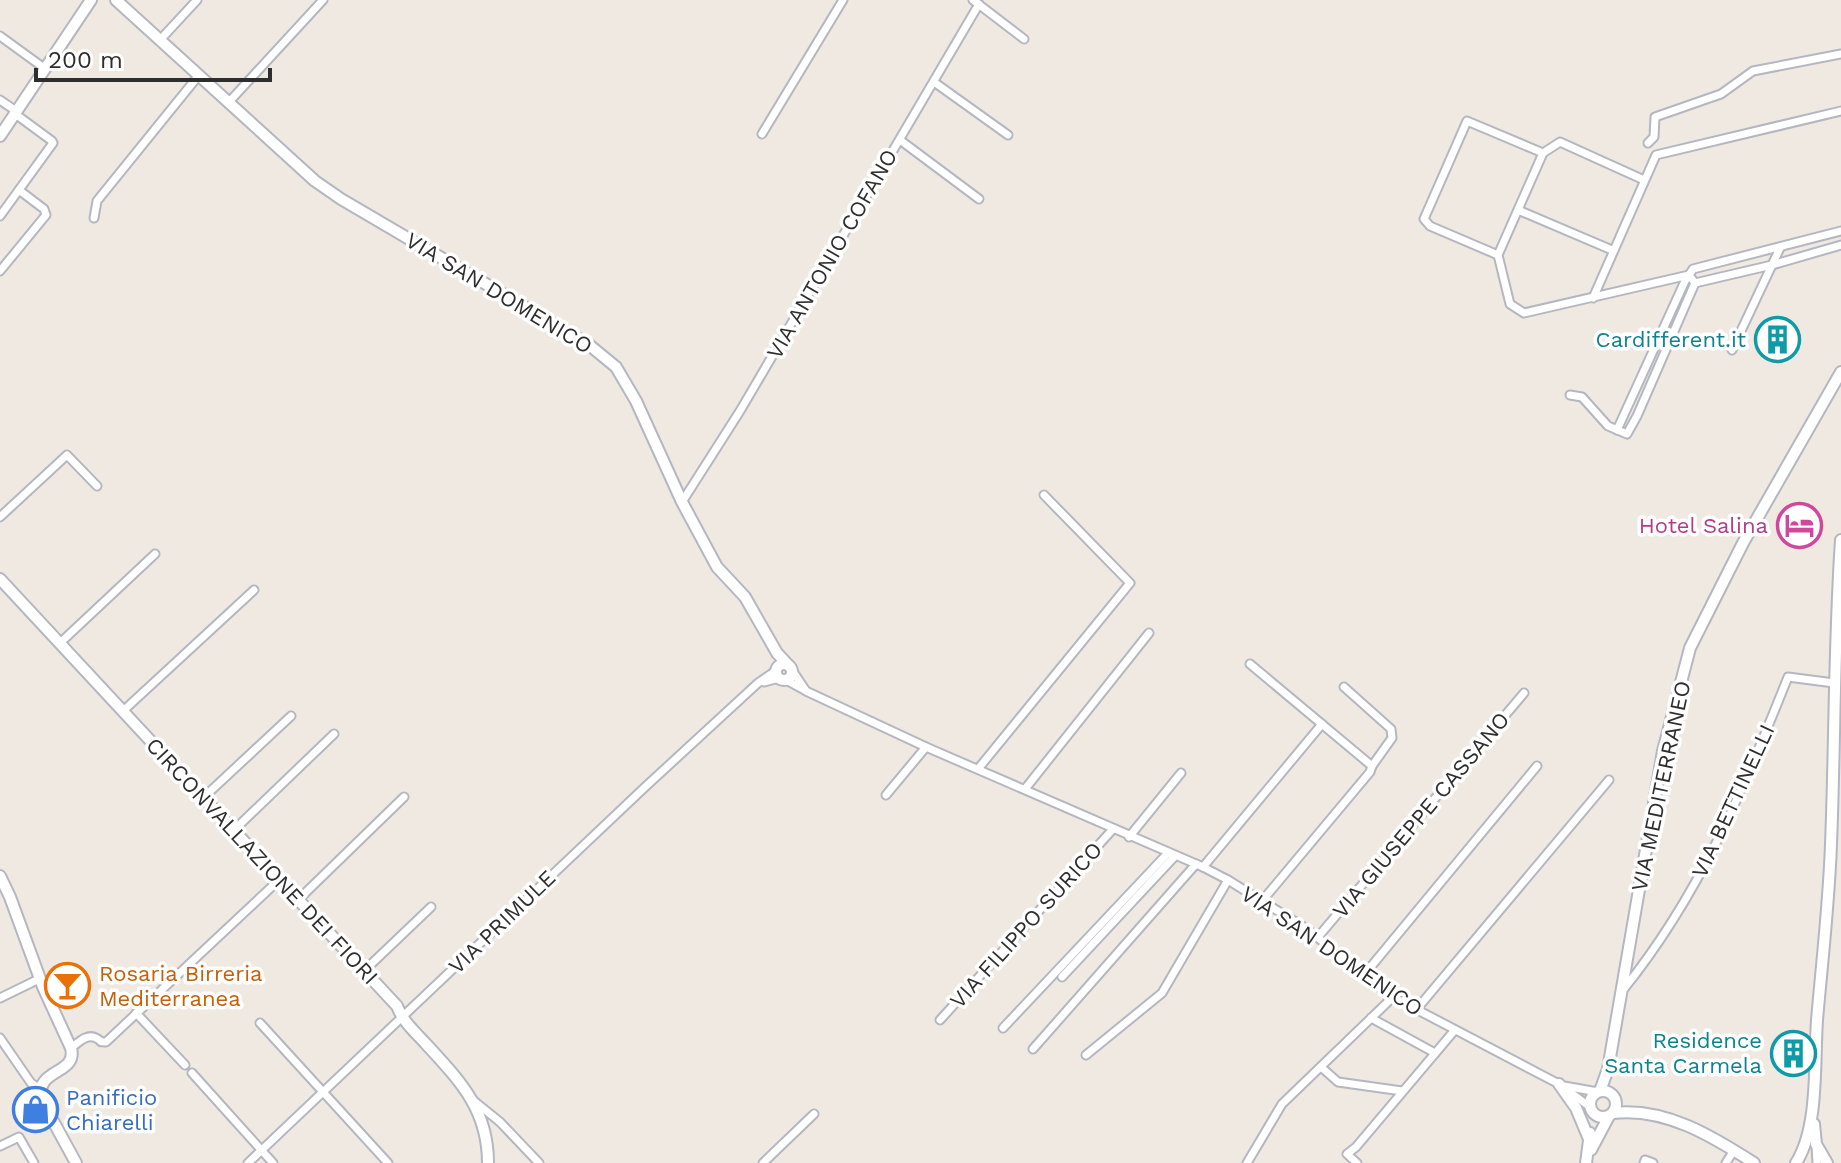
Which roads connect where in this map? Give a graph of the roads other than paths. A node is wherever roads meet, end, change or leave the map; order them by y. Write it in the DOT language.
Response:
graph roads {
  1 [pos="91,0"];
  2 [pos="116,0"];
  3 [pos="197,0"];
  4 [pos="323,0"];
  5 [pos="843,0"];
  6 [pos="976,2"];
  7 [pos="0,36"];
  8 [pos="1024,39"];
  9 [pos="160,40"];
  10 [pos="1841,54"];
  11 [pos="44,68"];
  12 [pos="199,75"];
  13 [pos="934,82"];
  14 [pos="0,100"];
  15 [pos="229,102"];
  16 [pos="1841,111"];
  17 [pos="15,112"];
  18 [pos="762,134"];
  19 [pos="1008,135"];
  20 [pos="0,136"];
  21 [pos="900,140"];
  22 [pos="1648,143"];
  23 [pos="1543,153"];
  24 [pos="1644,180"];
  25 [pos="19,190"];
  26 [pos="979,199"];
  27 [pos="1518,210"];
  28 [pos="0,216"];
  29 [pos="94,218"];
  30 [pos="1841,231"];
  31 [pos="1841,245"];
  32 [pos="1780,248"];
  33 [pos="1612,250"];
  34 [pos="1498,255"];
  35 [pos="1772,265"];
  36 [pos="0,271"];
  37 [pos="1689,275"];
  38 [pos="1695,283"];
  39 [pos="1593,298"];
  40 [pos="1732,350"];
  41 [pos="1841,372"];
  42 [pos="1570,395"];
  43 [pos="1620,431"];
  44 [pos="97,486"];
  45 [pos="1044,495"];
  46 [pos="682,502"];
  47 [pos="0,517"];
  48 [pos="1841,540"];
  49 [pos="155,554"];
  50 [pos="1840,565"];
  51 [pos="0,579"];
  52 [pos="1840,582"];
  53 [pos="254,590"];
  54 [pos="1149,633"];
  55 [pos="60,643"];
  56 [pos="1838,651"];
  57 [pos="1250,664"];
  58 [pos="783,672"];
  59 [pos="1834,683"];
  60 [pos="1344,687"];
  61 [pos="1524,693"];
  62 [pos="123,711"];
  63 [pos="1837,711"];
  64 [pos="291,716"];
  65 [pos="1322,724"];
  66 [pos="334,734"];
  67 [pos="926,747"];
  68 [pos="1372,766"];
  69 [pos="1537,766"];
  70 [pos="978,769"];
  71 [pos="1181,773"];
  72 [pos="1609,780"];
  73 [pos="1025,789"];
  74 [pos="886,795"];
  75 [pos="404,797"];
  76 [pos="203,798"];
  77 [pos="1113,829"];
  78 [pos="234,830"];
  79 [pos="1129,837"];
  80 [pos="1172,854"];
  81 [pos="1200,866"];
  82 [pos="0,876"];
  83 [pos="280,879"];
  84 [pos="1228,880"];
  85 [pos="299,899"];
  86 [pos="5,900"];
  87 [pos="1262,901"];
  88 [pos="431,907"];
  89 [pos="1318,937"];
  90 [pos="1627,960"];
  91 [pos="1647,961"];
  92 [pos="365,970"];
  93 [pos="1364,975"];
  94 [pos="1062,977"];
  95 [pos="39,979"];
  96 [pos="1621,992"];
  97 [pos="1393,997"];
  98 [pos="0,998"];
  99 [pos="1416,1010"];
  100 [pos="136,1013"];
  101 [pos="401,1017"];
  102 [pos="1371,1018"];
  103 [pos="940,1020"];
  104 [pos="260,1023"];
  105 [pos="1003,1028"];
  106 [pos="1454,1031"];
  107 [pos="0,1038"];
  108 [pos="71,1048"];
  109 [pos="1033,1049"];
  110 [pos="1435,1053"];
  111 [pos="1086,1055"];
  112 [pos="185,1065"];
  113 [pos="1321,1067"];
  114 [pos="192,1073"];
  115 [pos="1559,1084"];
  116 [pos="40,1089"];
  117 [pos="1402,1091"];
  118 [pos="324,1092"];
  119 [pos="1599,1092"];
  120 [pos="470,1098"];
  121 [pos="1591,1109"];
  122 [pos="1813,1112"];
  123 [pos="814,1114"];
  124 [pos="1611,1115"];
  125 [pos="1589,1139"];
  126 [pos="1816,1144"];
  127 [pos="0,1146"];
  128 [pos="261,1150"];
  129 [pos="1734,1150"];
  130 [pos="1587,1159"];
  131 [pos="34,1163"];
  132 [pos="76,1163"];
  133 [pos="248,1163"];
  134 [pos="273,1163"];
  135 [pos="388,1163"];
  136 [pos="488,1163"];
  137 [pos="539,1163"];
  138 [pos="763,1163"];
  139 [pos="1247,1163"];
  140 [pos="1357,1163"];
  141 [pos="1726,1163"];
  142 [pos="1754,1163"];
  143 [pos="1796,1163"];
  144 [pos="1817,1163"];
  145 [pos="1827,1163"];
  1 -- 11 [label="street"];
  2 -- 9 [label="street, VIA SAN DOMENICO"];
  3 -- 9 [label="street"];
  4 -- 15 [label="street"];
  5 -- 18 [label="street"];
  6 -- 8 [label="street"];
  6 -- 13 [label="street, VIA ANTONIO COFANO"];
  7 -- 11 [label="street"];
  9 -- 12 [label="street, VIA SAN DOMENICO"];
  10 -- 22 [label="street"];
  11 -- 17 [label="street"];
  12 -- 15 [label="street, VIA SAN DOMENICO"];
  12 -- 29 [label="street"];
  13 -- 19 [label="street"];
  13 -- 21 [label="street, VIA ANTONIO COFANO"];
  14 -- 17 [label="street"];
  15 -- 46 [label="street, VIA SAN DOMENICO"];
  16 -- 24 [label="street"];
  17 -- 20 [label="street"];
  17 -- 25 [label="street"];
  21 -- 26 [label="street"];
  21 -- 46 [label="street, VIA ANTONIO COFANO"];
  23 -- 24 [label="street"];
  23 -- 27 [label="street"];
  23 -- 34 [label="street"];
  24 -- 33 [label="street"];
  25 -- 28 [label="street"];
  25 -- 36 [label="street"];
  27 -- 33 [label="street"];
  27 -- 34 [label="street"];
  30 -- 32 [label="street"];
  31 -- 35 [label="street"];
  32 -- 35 [label="street"];
  32 -- 37 [label="street"];
  33 -- 39 [label="street"];
  34 -- 39 [label="street"];
  35 -- 38 [label="street"];
  35 -- 40 [label="street"];
  37 -- 38 [label="street"];
  37 -- 39 [label="street"];
  37 -- 43 [label="street"];
  38 -- 43 [label="street"];
  41 -- 90 [label="street, VIA MEDITERRANEO"];
  42 -- 43 [label="street"];
  44 -- 47 [label="street"];
  45 -- 70 [label="street"];
  46 -- 58 [label="street, VIA SAN DOMENICO"];
  48 -- 50 [label="street"];
  49 -- 55 [label="street"];
  50 -- 52 [label="street"];
  51 -- 55 [label="street, CIRCONVALLAZIONE DEI FIORI"];
  52 -- 56 [label="street"];
  53 -- 62 [label="street"];
  54 -- 73 [label="street"];
  55 -- 62 [label="street, CIRCONVALLAZIONE DEI FIORI"];
  56 -- 59 [label="street"];
  57 -- 65 [label="street"];
  58 -- 67 [label="street, VIA SAN DOMENICO"];
  58 -- 101 [label="street, VIA PRIMULE"];
  59 -- 63 [label="street"];
  59 -- 91 [label="street, VIA BETTINELLI"];
  60 -- 68 [label="street"];
  61 -- 89 [label="street, VIA GIUSEPPE CASSANO"];
  62 -- 76 [label="street, CIRCONVALLAZIONE DEI FIORI"];
  63 -- 122 [label="street"];
  64 -- 76 [label="street"];
  65 -- 68 [label="street"];
  65 -- 81 [label="street"];
  66 -- 78 [label="street"];
  67 -- 70 [label="street, VIA SAN DOMENICO"];
  67 -- 74 [label="street"];
  68 -- 87 [label="street"];
  69 -- 93 [label="street"];
  70 -- 73 [label="street, VIA SAN DOMENICO"];
  71 -- 79 [label="street"];
  72 -- 99 [label="street"];
  73 -- 77 [label="street, VIA SAN DOMENICO"];
  75 -- 85 [label="street"];
  76 -- 78 [label="street, CIRCONVALLAZIONE DEI FIORI"];
  77 -- 79 [label="street, VIA SAN DOMENICO"];
  77 -- 103 [label="street, VIA FILIPPO SURICO"];
  78 -- 83 [label="street, CIRCONVALLAZIONE DEI FIORI"];
  79 -- 80 [label="street, VIA SAN DOMENICO"];
  80 -- 81 [label="street, VIA SAN DOMENICO"];
  80 -- 94 [label="street"];
  80 -- 105 [label="street"];
  81 -- 84 [label="street, VIA SAN DOMENICO"];
  81 -- 109 [label="street"];
  82 -- 86 [label="street"];
  83 -- 85 [label="street, CIRCONVALLAZIONE DEI FIORI"];
  83 -- 100 [label="street"];
  84 -- 87 [label="street, VIA SAN DOMENICO"];
  84 -- 111 [label="street"];
  85 -- 92 [label="street, CIRCONVALLAZIONE DEI FIORI"];
  86 -- 95 [label="street"];
  87 -- 89 [label="street, VIA SAN DOMENICO"];
  88 -- 92 [label="street"];
  89 -- 93 [label="street, VIA SAN DOMENICO"];
  90 -- 91 [label="street"];
  90 -- 96 [label="street, VIA MEDITERRANEO"];
  91 -- 96 [label="street, VIA BETTINELLI"];
  92 -- 101 [label="street, CIRCONVALLAZIONE DEI FIORI"];
  93 -- 97 [label="street, VIA SAN DOMENICO"];
  95 -- 98 [label="street"];
  95 -- 108 [label="street"];
  96 -- 119 [label="street, VIA MEDITERRANEO"];
  97 -- 99 [label="street, VIA SAN DOMENICO"];
  97 -- 102 [label="street"];
  99 -- 106 [label="street, VIA SAN DOMENICO"];
  100 -- 108 [label="street"];
  100 -- 112 [label="street"];
  101 -- 118 [label="street, VIA PRIMULE"];
  101 -- 120 [label="street, CIRCONVALLAZIONE DEI FIORI"];
  102 -- 110 [label="street"];
  102 -- 113 [label="street"];
  104 -- 118 [label="street"];
  106 -- 110 [label="street"];
  106 -- 115 [label="street, VIA SAN DOMENICO"];
  107 -- 116 [label="street"];
  108 -- 116 [label="street"];
  110 -- 117 [label="street"];
  113 -- 117 [label="street"];
  113 -- 139 [label="street"];
  114 -- 128 [label="street"];
  115 -- 119 [label="street, VIA SAN DOMENICO"];
  115 -- 121 [label="street, VIA SAN DOMENICO"];
  115 -- 125 [label="street"];
  116 -- 132 [label="street"];
  117 -- 140 [label="street"];
  118 -- 128 [label="street, VIA PRIMULE"];
  118 -- 135 [label="street"];
  119 -- 121 [label="street"];
  119 -- 124 [label="street"];
  120 -- 136 [label="street, CIRCONVALLAZIONE DEI FIORI"];
  120 -- 137 [label="street"];
  121 -- 124 [label="street"];
  121 -- 125 [label="street"];
  122 -- 126 [label="street"];
  122 -- 143 [label="street"];
  123 -- 138 [label="street"];
  124 -- 129 [label="street"];
  124 -- 130 [label="street"];
  125 -- 130 [label="street"];
  126 -- 144 [label="street"];
  126 -- 145 [label="street"];
  127 -- 131 [label="street"];
  128 -- 133 [label="street, VIA PRIMULE"];
  128 -- 134 [label="street"];
  129 -- 141 [label="street"];
  129 -- 142 [label="street"];
}
